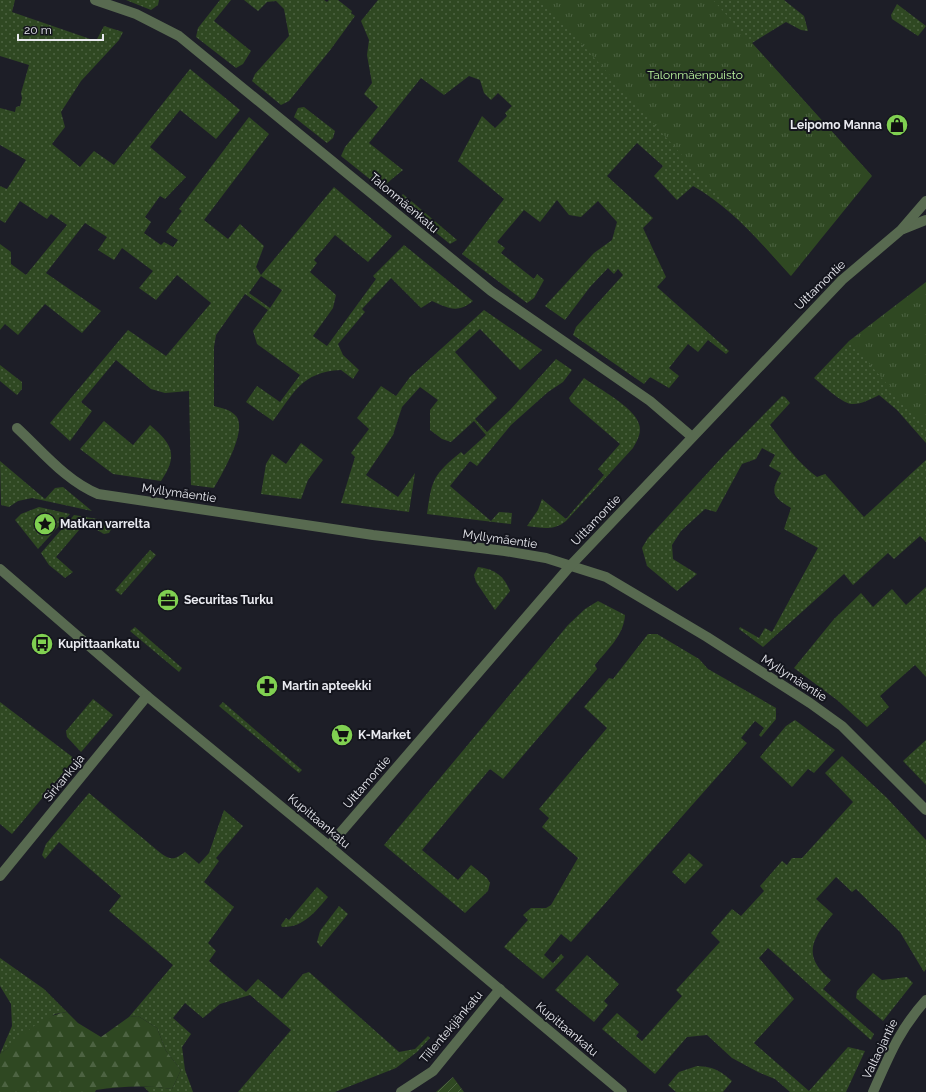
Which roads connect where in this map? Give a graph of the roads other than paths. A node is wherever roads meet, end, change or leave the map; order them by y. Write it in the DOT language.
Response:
graph roads {
  1 [pos="95,0"];
  2 [pos="926,201"];
  3 [pos="926,220"];
  4 [pos="901,230"];
  5 [pos="17,428"];
  6 [pos="691,436"];
  7 [pos="571,565"];
  8 [pos="0,569"];
  9 [pos="148,696"];
  10 [pos="926,810"];
  11 [pos="329,846"];
  12 [pos="0,876"];
  13 [pos="500,989"];
  14 [pos="926,1000"];
  15 [pos="401,1092"];
  16 [pos="622,1092"];
  17 [pos="873,1092"];
  1 -- 6 [label="street, Talonmäenkatu"];
  2 -- 4 [label="street, Uittamontie"];
  3 -- 4 [label="street, Uittamontie"];
  4 -- 6 [label="street, Uittamontie"];
  5 -- 7 [label="street, Myllymäentie"];
  6 -- 7 [label="street, Uittamontie"];
  7 -- 10 [label="street, Myllymäentie"];
  7 -- 11 [label="street, Uittamontie"];
  8 -- 9 [label="street, Kupittaankatu"];
  9 -- 11 [label="street, Kupittaankatu"];
  9 -- 12 [label="street, Sirkankuja"];
  11 -- 13 [label="street, Kupittaankatu"];
  13 -- 15 [label="street, Tiilentekijänkatu"];
  13 -- 16 [label="street, Kupittaankatu"];
  14 -- 17 [label="street, Valtaojantie"];
}
